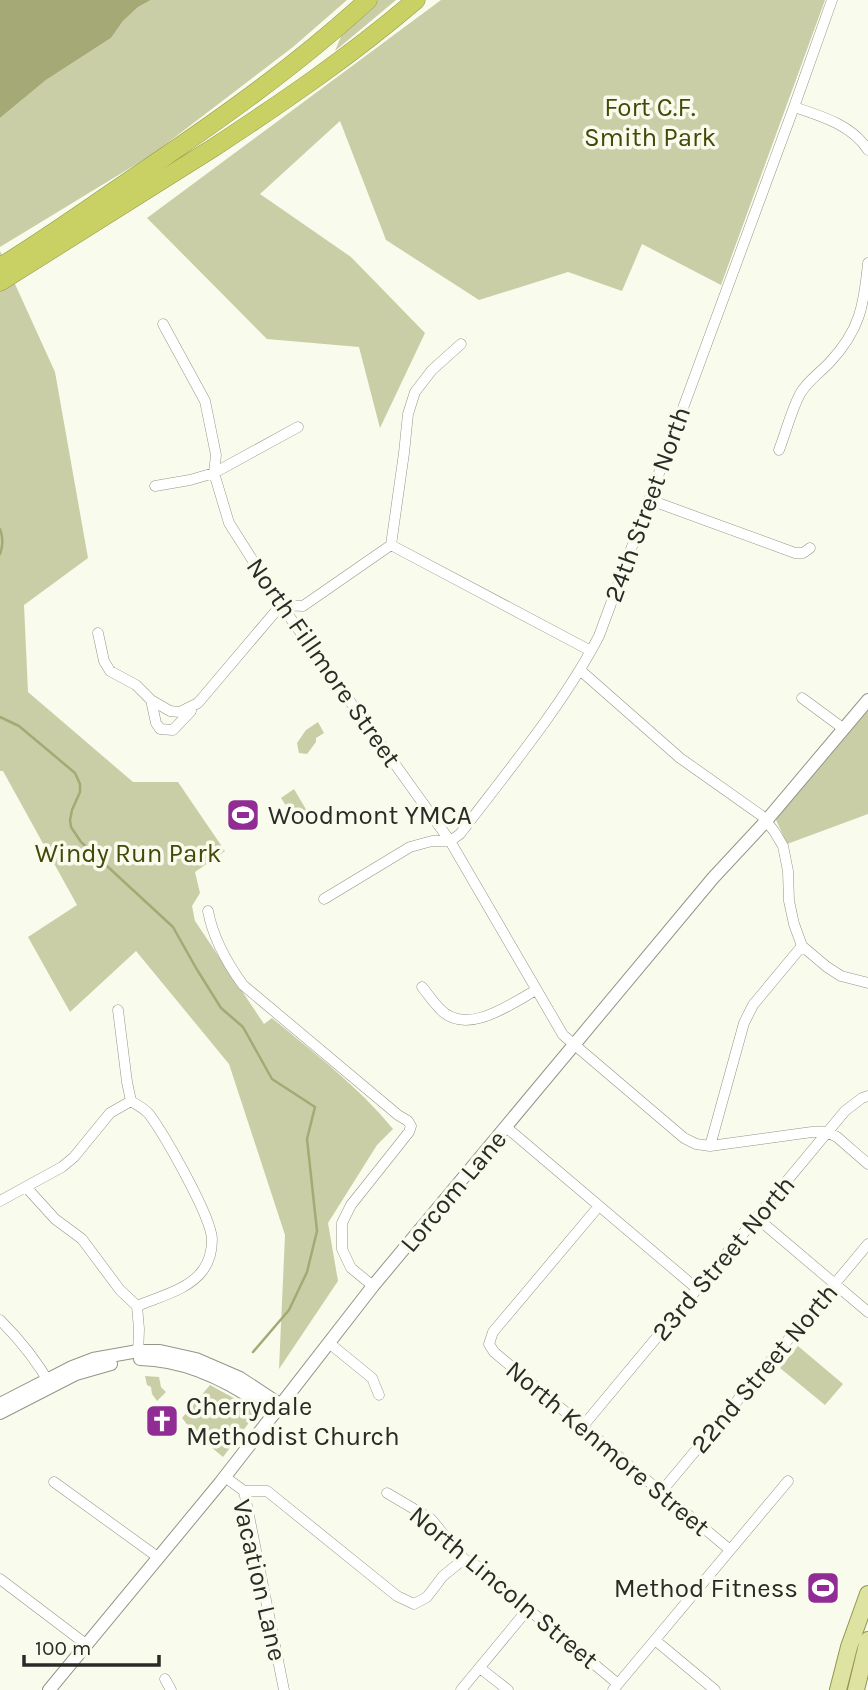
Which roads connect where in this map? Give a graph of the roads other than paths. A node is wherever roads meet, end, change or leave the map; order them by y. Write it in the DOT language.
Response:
graph roads {
  1 [pos="368,0"];
  2 [pos="416,0"];
  3 [pos="832,0"];
  4 [pos="794,107"];
  5 [pos="868,150"];
  6 [pos="19,263"];
  7 [pos="868,263"];
  8 [pos="0,267"];
  9 [pos="0,282"];
  10 [pos="163,324"];
  11 [pos="461,344"];
  12 [pos="298,427"];
  13 [pos="779,450"];
  14 [pos="214,473"];
  15 [pos="155,486"];
  16 [pos="650,500"];
  17 [pos="391,545"];
  18 [pos="810,548"];
  19 [pos="281,605"];
  20 [pos="98,633"];
  21 [pos="591,651"];
  22 [pos="580,670"];
  23 [pos="802,698"];
  24 [pos="151,700"];
  25 [pos="868,700"];
  26 [pos="198,703"];
  27 [pos="844,729"];
  28 [pos="766,821"];
  29 [pos="450,841"];
  30 [pos="324,899"];
  31 [pos="208,911"];
  32 [pos="802,946"];
  33 [pos="868,983"];
  34 [pos="422,987"];
  35 [pos="536,990"];
  36 [pos="118,1010"];
  37 [pos="573,1045"];
  38 [pos="868,1096"];
  39 [pos="131,1101"];
  40 [pos="506,1126"];
  41 [pos="827,1132"];
  42 [pos="710,1146"];
  43 [pos="868,1164"];
  44 [pos="26,1187"];
  45 [pos="0,1200"];
  46 [pos="599,1206"];
  47 [pos="757,1218"];
  48 [pos="868,1244"];
  49 [pos="834,1284"];
  50 [pos="373,1286"];
  51 [pos="696,1288"];
  52 [pos="137,1306"];
  53 [pos="868,1312"];
  54 [pos="0,1320"];
  55 [pos="329,1343"];
  56 [pos="138,1355"];
  57 [pos="49,1382"];
  58 [pos="379,1395"];
  59 [pos="0,1404"];
  60 [pos="278,1409"];
  61 [pos="0,1413"];
  62 [pos="583,1426"];
  63 [pos="225,1477"];
  64 [pos="788,1481"];
  65 [pos="54,1482"];
  66 [pos="243,1491"];
  67 [pos="661,1492"];
  68 [pos="387,1493"];
  69 [pos="730,1549"];
  70 [pos="159,1558"];
  71 [pos="464,1559"];
  72 [pos="0,1579"];
  73 [pos="868,1594"];
  74 [pos="527,1609"];
  75 [pos="863,1638"];
  76 [pos="655,1640"];
  77 [pos="87,1645"];
  78 [pos="480,1668"];
  79 [pos="165,1679"];
  80 [pos="615,1687"];
  81 [pos="49,1690"];
  82 [pos="171,1690"];
  83 [pos="284,1690"];
  84 [pos="461,1690"];
  85 [pos="508,1690"];
  86 [pos="715,1690"];
  87 [pos="838,1690"];
  88 [pos="856,1690"];
  1 -- 6 [label="highway"];
  2 -- 6 [label="highway"];
  3 -- 4 [label="street, 24th Street North"];
  4 -- 5 [label="street"];
  4 -- 16 [label="street, 24th Street North"];
  6 -- 8 [label="highway"];
  6 -- 9 [label="highway"];
  7 -- 13 [label="street"];
  10 -- 14 [label="street, North Fillmore Street"];
  11 -- 17 [label="street"];
  12 -- 14 [label="street"];
  14 -- 15 [label="street"];
  14 -- 19 [label="street, North Fillmore Street"];
  16 -- 18 [label="street"];
  16 -- 21 [label="street, 24th Street North"];
  17 -- 19 [label="street"];
  17 -- 21 [label="street"];
  19 -- 26 [label="street"];
  19 -- 29 [label="street, North Fillmore Street"];
  20 -- 24 [label="street"];
  21 -- 22 [label="street, 24th Street North"];
  22 -- 28 [label="street"];
  22 -- 29 [label="street, 24th Street North"];
  23 -- 27 [label="street"];
  24 -- 26 [label="street"];
  24 -- 26 [label="street"];
  25 -- 27 [label="street, Lorcom Lane"];
  27 -- 28 [label="street, Lorcom Lane"];
  28 -- 32 [label="street"];
  28 -- 37 [label="street, Lorcom Lane"];
  29 -- 30 [label="street"];
  29 -- 35 [label="street, North Fillmore Street"];
  31 -- 50 [label="street"];
  32 -- 33 [label="street"];
  32 -- 42 [label="street"];
  34 -- 35 [label="street"];
  35 -- 37 [label="street, North Fillmore Street"];
  36 -- 39 [label="street"];
  37 -- 40 [label="street, Lorcom Lane"];
  37 -- 42 [label="street, North Fillmore Street"];
  38 -- 41 [label="street, 23rd Street North"];
  39 -- 44 [label="street"];
  39 -- 52 [label="street"];
  40 -- 46 [label="street"];
  40 -- 50 [label="street, Lorcom Lane"];
  41 -- 42 [label="street, North Fillmore Street"];
  41 -- 43 [label="street"];
  41 -- 47 [label="street, 23rd Street North"];
  44 -- 45 [label="street"];
  44 -- 52 [label="street"];
  46 -- 51 [label="street"];
  46 -- 62 [label="street, North Kenmore Street"];
  47 -- 49 [label="street"];
  47 -- 51 [label="street, 23rd Street North"];
  48 -- 49 [label="street, 22nd Street North"];
  49 -- 53 [label="street"];
  49 -- 67 [label="street, 22nd Street North"];
  50 -- 55 [label="street, Lorcom Lane"];
  51 -- 62 [label="street, 23rd Street North"];
  52 -- 56 [label="street"];
  54 -- 57 [label="street"];
  55 -- 58 [label="street"];
  55 -- 60 [label="street, Lorcom Lane"];
  56 -- 57 [label="street"];
  56 -- 60 [label="street"];
  57 -- 59 [label="street"];
  57 -- 61 [label="street"];
  60 -- 63 [label="street, Lorcom Lane"];
  62 -- 67 [label="street, North Kenmore Street"];
  63 -- 66 [label="street, Vacation Lane"];
  63 -- 70 [label="street, Lorcom Lane"];
  64 -- 69 [label="street"];
  65 -- 70 [label="street"];
  66 -- 71 [label="street"];
  66 -- 83 [label="street, Vacation Lane"];
  67 -- 69 [label="street, North Kenmore Street"];
  68 -- 71 [label="street, North Lincoln Street"];
  69 -- 76 [label="street"];
  70 -- 77 [label="street, Lorcom Lane"];
  71 -- 74 [label="street, North Lincoln Street"];
  72 -- 77 [label="street"];
  73 -- 75 [label="main road"];
  74 -- 78 [label="street"];
  74 -- 80 [label="street, North Lincoln Street"];
  75 -- 87 [label="main road"];
  75 -- 88 [label="main road"];
  76 -- 80 [label="street"];
  76 -- 86 [label="street"];
  77 -- 81 [label="street, Lorcom Lane"];
  78 -- 84 [label="street"];
  78 -- 85 [label="street"];
  79 -- 82 [label="street"];
}
